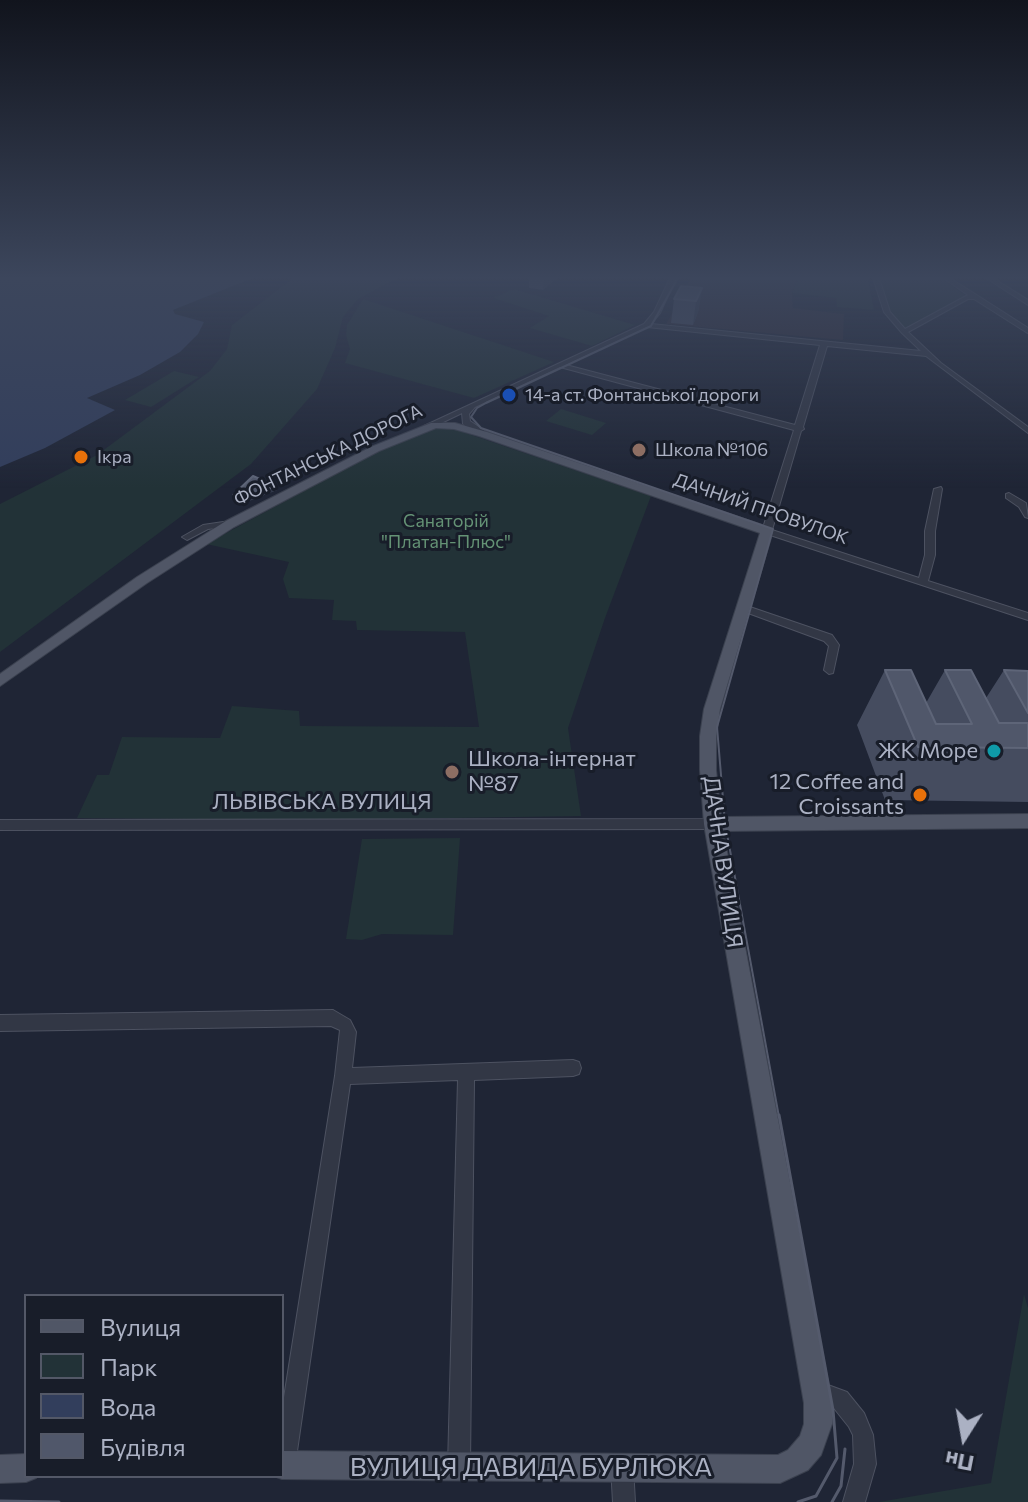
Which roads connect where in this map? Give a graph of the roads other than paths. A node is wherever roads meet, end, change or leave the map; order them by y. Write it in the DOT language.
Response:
graph roads {
  1 [pos="596,348"];
  2 [pos="823,348"];
  3 [pos="867,348"];
  4 [pos="922,348"];
  5 [pos="928,354"];
  6 [pos="559,365"];
  7 [pos="473,405"];
  8 [pos="428,426"];
  9 [pos="800,429"];
  10 [pos="1028,431"];
  11 [pos="483,434"];
  12 [pos="938,489"];
  13 [pos="1009,496"];
  14 [pos="1028,515"];
  15 [pos="230,524"];
  16 [pos="767,531"];
  17 [pos="187,537"];
  18 [pos="923,583"];
  19 [pos="744,608"];
  20 [pos="1028,617"];
  21 [pos="829,670"];
  22 [pos="0,681"];
  23 [pos="1028,821"];
  24 [pos="713,824"];
  25 [pos="0,825"];
  26 [pos="0,1023"];
  27 [pos="573,1068"];
  28 [pos="466,1072"];
  29 [pos="343,1076"];
  30 [pos="816,1391"];
  31 [pos="284,1459"];
  32 [pos="284,1465"];
  33 [pos="459,1466"];
  34 [pos="622,1467"];
  35 [pos="24,1468"];
  36 [pos="0,1469"];
  37 [pos="780,1469"];
  38 [pos="624,1502"];
  39 [pos="854,1502"];
  1 -- 6 [label="street, ФОНТАНСЬКА ДОРОГА"];
  2 -- 9 [label="street, ДАЧНА ВУЛИЦЯ"];
  3 -- 5 [label="street"];
  4 -- 5 [label="street"];
  5 -- 10 [label="street"];
  6 -- 7 [label="street, ФОНТАНСЬКА ДОРОГА"];
  6 -- 9 [label="street"];
  7 -- 8 [label="street, ФОНТАНСЬКА ДОРОГА"];
  7 -- 11 [label="street"];
  8 -- 11 [label="main road, ДАЧНИЙ ПРОВУЛОК"];
  8 -- 15 [label="main road, ФОНТАНСЬКА ДОРОГА"];
  9 -- 16 [label="street, ДАЧНА ВУЛИЦЯ"];
  11 -- 16 [label="main road, ДАЧНИЙ ПРОВУЛОК"];
  12 -- 18 [label="street"];
  13 -- 14 [label="street"];
  15 -- 17 [label="street"];
  15 -- 22 [label="main road, ФОНТАНСЬКА ДОРОГА"];
  16 -- 18 [label="street, ДАЧНИЙ ПРОВУЛОК"];
  16 -- 19 [label="main road, ДАЧНА ВУЛИЦЯ"];
  18 -- 20 [label="street, ДАЧНИЙ ПРОВУЛОК"];
  19 -- 21 [label="street"];
  19 -- 24 [label="main road, ДАЧНА ВУЛИЦЯ"];
  23 -- 24 [label="main road, ЛЬВІВСЬКА ВУЛИЦЯ"];
  24 -- 25 [label="street, ЛЬВІВСЬКА ВУЛИЦЯ"];
  24 -- 30 [label="main road, ДАЧНА ВУЛИЦЯ"];
  26 -- 29 [label="street"];
  27 -- 28 [label="street"];
  28 -- 29 [label="street"];
  28 -- 33 [label="street"];
  29 -- 31 [label="street"];
  30 -- 37 [label="main road, ДАЧНА ВУЛИЦЯ"];
  30 -- 39 [label="street"];
  32 -- 33 [label="main road, ВУЛИЦЯ ДАВИДА БУРЛЮКА"];
  33 -- 34 [label="main road, ВУЛИЦЯ ДАВИДА БУРЛЮКА"];
  34 -- 37 [label="main road, ВУЛИЦЯ ДАВИДА БУРЛЮКА"];
  34 -- 38 [label="street"];
  35 -- 36 [label="main road"];
}
